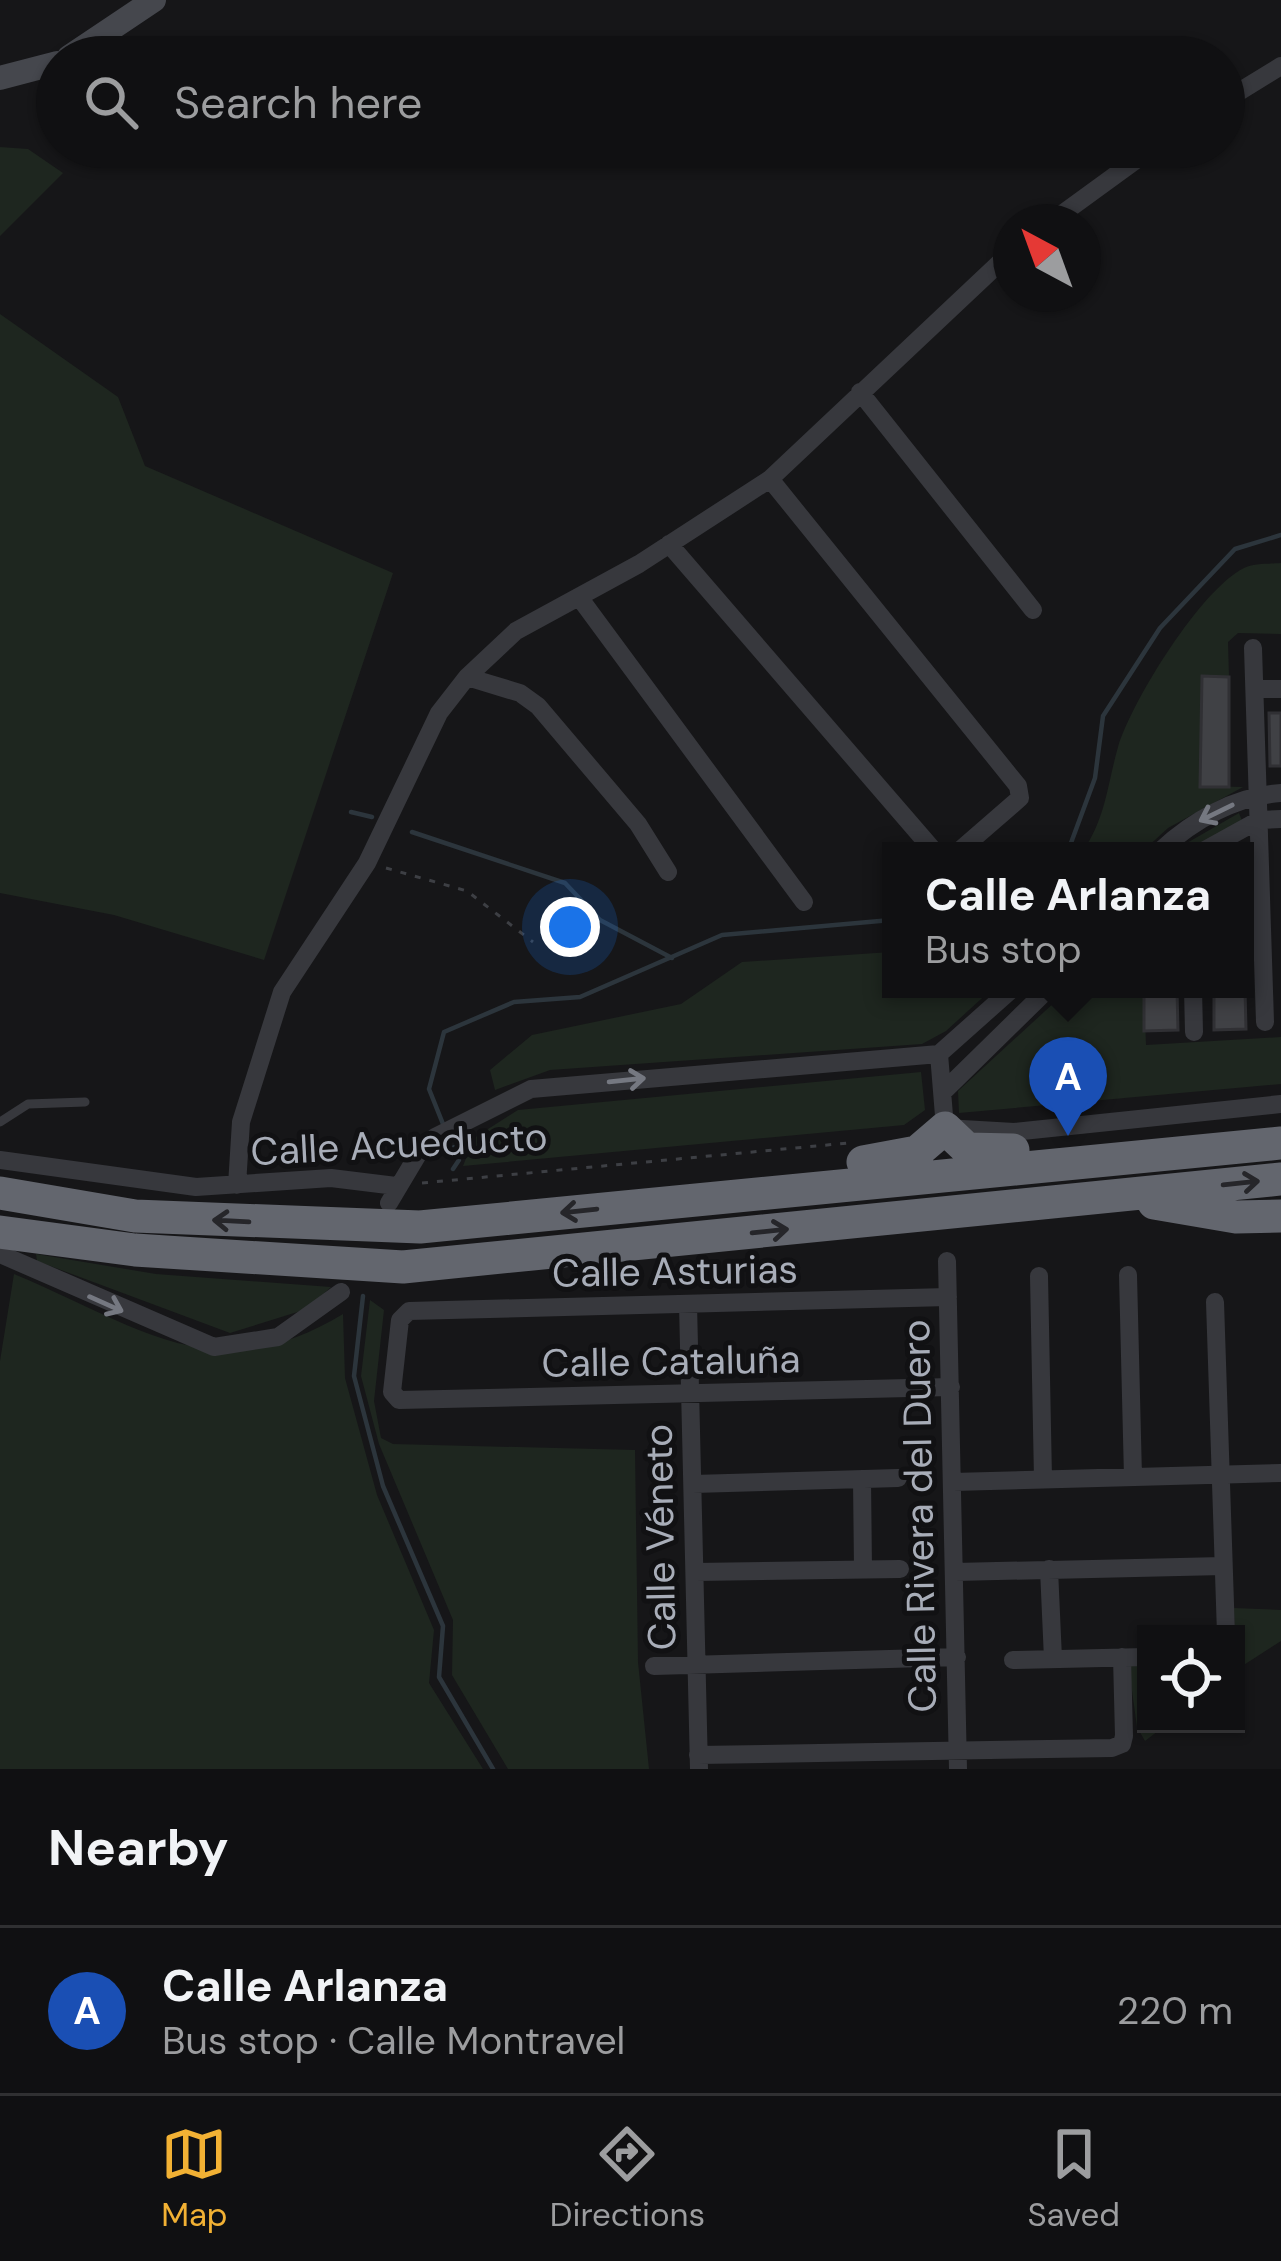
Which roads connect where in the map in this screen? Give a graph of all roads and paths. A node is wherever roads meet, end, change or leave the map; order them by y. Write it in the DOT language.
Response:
graph roads {
  1 [pos="154,0"];
  2 [pos="100,36"];
  3 [pos="1281,67"];
  4 [pos="36,69"];
  5 [pos="0,78"];
  6 [pos="1245,88"];
  7 [pos="1125,168"];
  8 [pos="1076,204"];
  9 [pos="993,269"];
  10 [pos="860,392"];
  11 [pos="770,479"];
  12 [pos="669,544"];
  13 [pos="579,597"];
  14 [pos="1033,610"];
  15 [pos="1253,648"];
  16 [pos="467,677"];
  17 [pos="1281,688"];
  18 [pos="1255,689"];
  19 [pos="1281,793"];
  20 [pos="1256,795"];
  21 [pos="1281,819"];
  22 [pos="1259,820"];
  23 [pos="926,842"];
  24 [pos="970,842"];
  25 [pos="1172,842"];
  26 [pos="1219,842"];
  27 [pos="367,863"];
  28 [pos="668,872"];
  29 [pos="804,902"];
  30 [pos="533,942"];
  31 [pos="1002,998"];
  32 [pos="1038,998"];
  33 [pos="1193,998"];
  34 [pos="1265,1022"];
  35 [pos="1193,1032"];
  36 [pos="965,1033"];
  37 [pos="980,1051"];
  38 [pos="939,1054"];
  39 [pos="944,1090"];
  40 [pos="85,1102"];
  41 [pos="1281,1104"];
  42 [pos="0,1122"];
  43 [pos="945,1128"];
  44 [pos="868,1142"];
  45 [pos="1281,1143"];
  46 [pos="1235,1148"];
  47 [pos="0,1160"];
  48 [pos="1281,1179"];
  49 [pos="237,1185"];
  50 [pos="0,1192"];
  51 [pos="392,1194"];
  52 [pos="1123,1196"];
  53 [pos="652,1204"];
  54 [pos="1281,1216"];
  55 [pos="0,1234"];
  56 [pos="0,1254"];
  57 [pos="947,1261"];
  58 [pos="1128,1275"];
  59 [pos="1039,1276"];
  60 [pos="341,1292"];
  61 [pos="948,1297"];
  62 [pos="1215,1302"];
  63 [pos="688,1304"];
  64 [pos="950,1387"];
  65 [pos="691,1394"];
  66 [pos="394,1398"];
  67 [pos="1281,1473"];
  68 [pos="1220,1474"];
  69 [pos="1133,1477"];
  70 [pos="898,1478"];
  71 [pos="862,1479"];
  72 [pos="1043,1479"];
  73 [pos="953,1482"];
  74 [pos="693,1484"];
  75 [pos="1223,1566"];
  76 [pos="863,1569"];
  77 [pos="900,1569"];
  78 [pos="1049,1569"];
  79 [pos="695,1572"];
  80 [pos="955,1572"];
  81 [pos="1226,1625"];
  82 [pos="956,1657"];
  83 [pos="1122,1657"];
  84 [pos="1137,1657"];
  85 [pos="1053,1659"];
  86 [pos="1013,1660"];
  87 [pos="695,1664"];
  88 [pos="654,1666"];
  89 [pos="957,1748"];
  90 [pos="699,1762"];
  91 [pos="958,1769"];
  1 -- 2 [label="street"];
  3 -- 6 [label="street"];
  4 -- 5 [label="street"];
  7 -- 8 [label="street"];
  9 -- 10 [label="street"];
  10 -- 11 [label="street"];
  10 -- 14 [label="street"];
  11 -- 12 [label="street"];
  11 -- 24 [label="street"];
  12 -- 13 [label="street"];
  12 -- 23 [label="street"];
  13 -- 16 [label="street"];
  13 -- 29 [label="street"];
  15 -- 18 [label="street"];
  16 -- 27 [label="street"];
  16 -- 28 [label="street"];
  17 -- 18 [label="street"];
  18 -- 20 [label="street"];
  19 -- 20 [label="street"];
  20 -- 22 [label="street"];
  20 -- 25 [label="street, one-way"];
  21 -- 22 [label="street"];
  22 -- 26 [label="street"];
  22 -- 34 [label="street"];
  27 -- 30 [label="path"];
  27 -- 49 [label="street"];
  31 -- 36 [label="street"];
  32 -- 37 [label="street"];
  33 -- 35 [label="street"];
  36 -- 37 [label="street"];
  36 -- 38 [label="street"];
  37 -- 39 [label="street"];
  38 -- 39 [label="street"];
  51 -- 38 [label="street, one-way"];
  39 -- 43 [label="street"];
  40 -- 42 [label="lane"];
  41 -- 43 [label="street"];
  43 -- 46 [label="highway"];
  43 -- 53 [label="highway"];
  44 -- 51 [label="path, Calle Acueducto"];
  45 -- 46 [label="highway"];
  46 -- 53 [label="highway"];
  47 -- 49 [label="street, Calle Acueducto"];
  52 -- 48 [label="highway, one-way"];
  49 -- 51 [label="street, Calle Acueducto"];
  53 -- 50 [label="highway, one-way"];
  52 -- 54 [label="highway"];
  55 -- 52 [label="highway, one-way"];
  56 -- 60 [label="street, one-way"];
  57 -- 61 [label="street, Calle Rivera del Duero"];
  58 -- 69 [label="street"];
  59 -- 72 [label="street"];
  61 -- 63 [label="street, Calle Asturias"];
  61 -- 64 [label="street, Calle Rivera del Duero"];
  62 -- 68 [label="street"];
  63 -- 65 [label="street, Calle Véneto"];
  63 -- 66 [label="street, Calle Asturias"];
  64 -- 65 [label="street, Calle Cataluña"];
  64 -- 73 [label="street, Calle Rivera del Duero"];
  65 -- 66 [label="street, Calle Cataluña"];
  65 -- 74 [label="street, Calle Véneto"];
  67 -- 68 [label="street"];
  68 -- 69 [label="street"];
  68 -- 75 [label="street"];
  69 -- 72 [label="street"];
  70 -- 71 [label="street"];
  71 -- 74 [label="street"];
  71 -- 76 [label="street"];
  72 -- 73 [label="street"];
  73 -- 80 [label="street, Calle Rivera del Duero"];
  74 -- 79 [label="street, Calle Véneto"];
  75 -- 78 [label="street"];
  75 -- 81 [label="street"];
  76 -- 77 [label="street"];
  76 -- 79 [label="street"];
  78 -- 80 [label="street"];
  78 -- 85 [label="street"];
  79 -- 87 [label="street, Calle Véneto"];
  80 -- 82 [label="street, Calle Rivera del Duero"];
  82 -- 87 [label="street"];
  82 -- 89 [label="street, Calle Rivera del Duero"];
  83 -- 84 [label="street"];
  83 -- 85 [label="street"];
  83 -- 89 [label="street"];
  85 -- 86 [label="street"];
  87 -- 88 [label="street"];
  87 -- 90 [label="street, Calle Véneto"];
  89 -- 90 [label="street"];
  89 -- 91 [label="street, Calle Rivera del Duero"];
}
